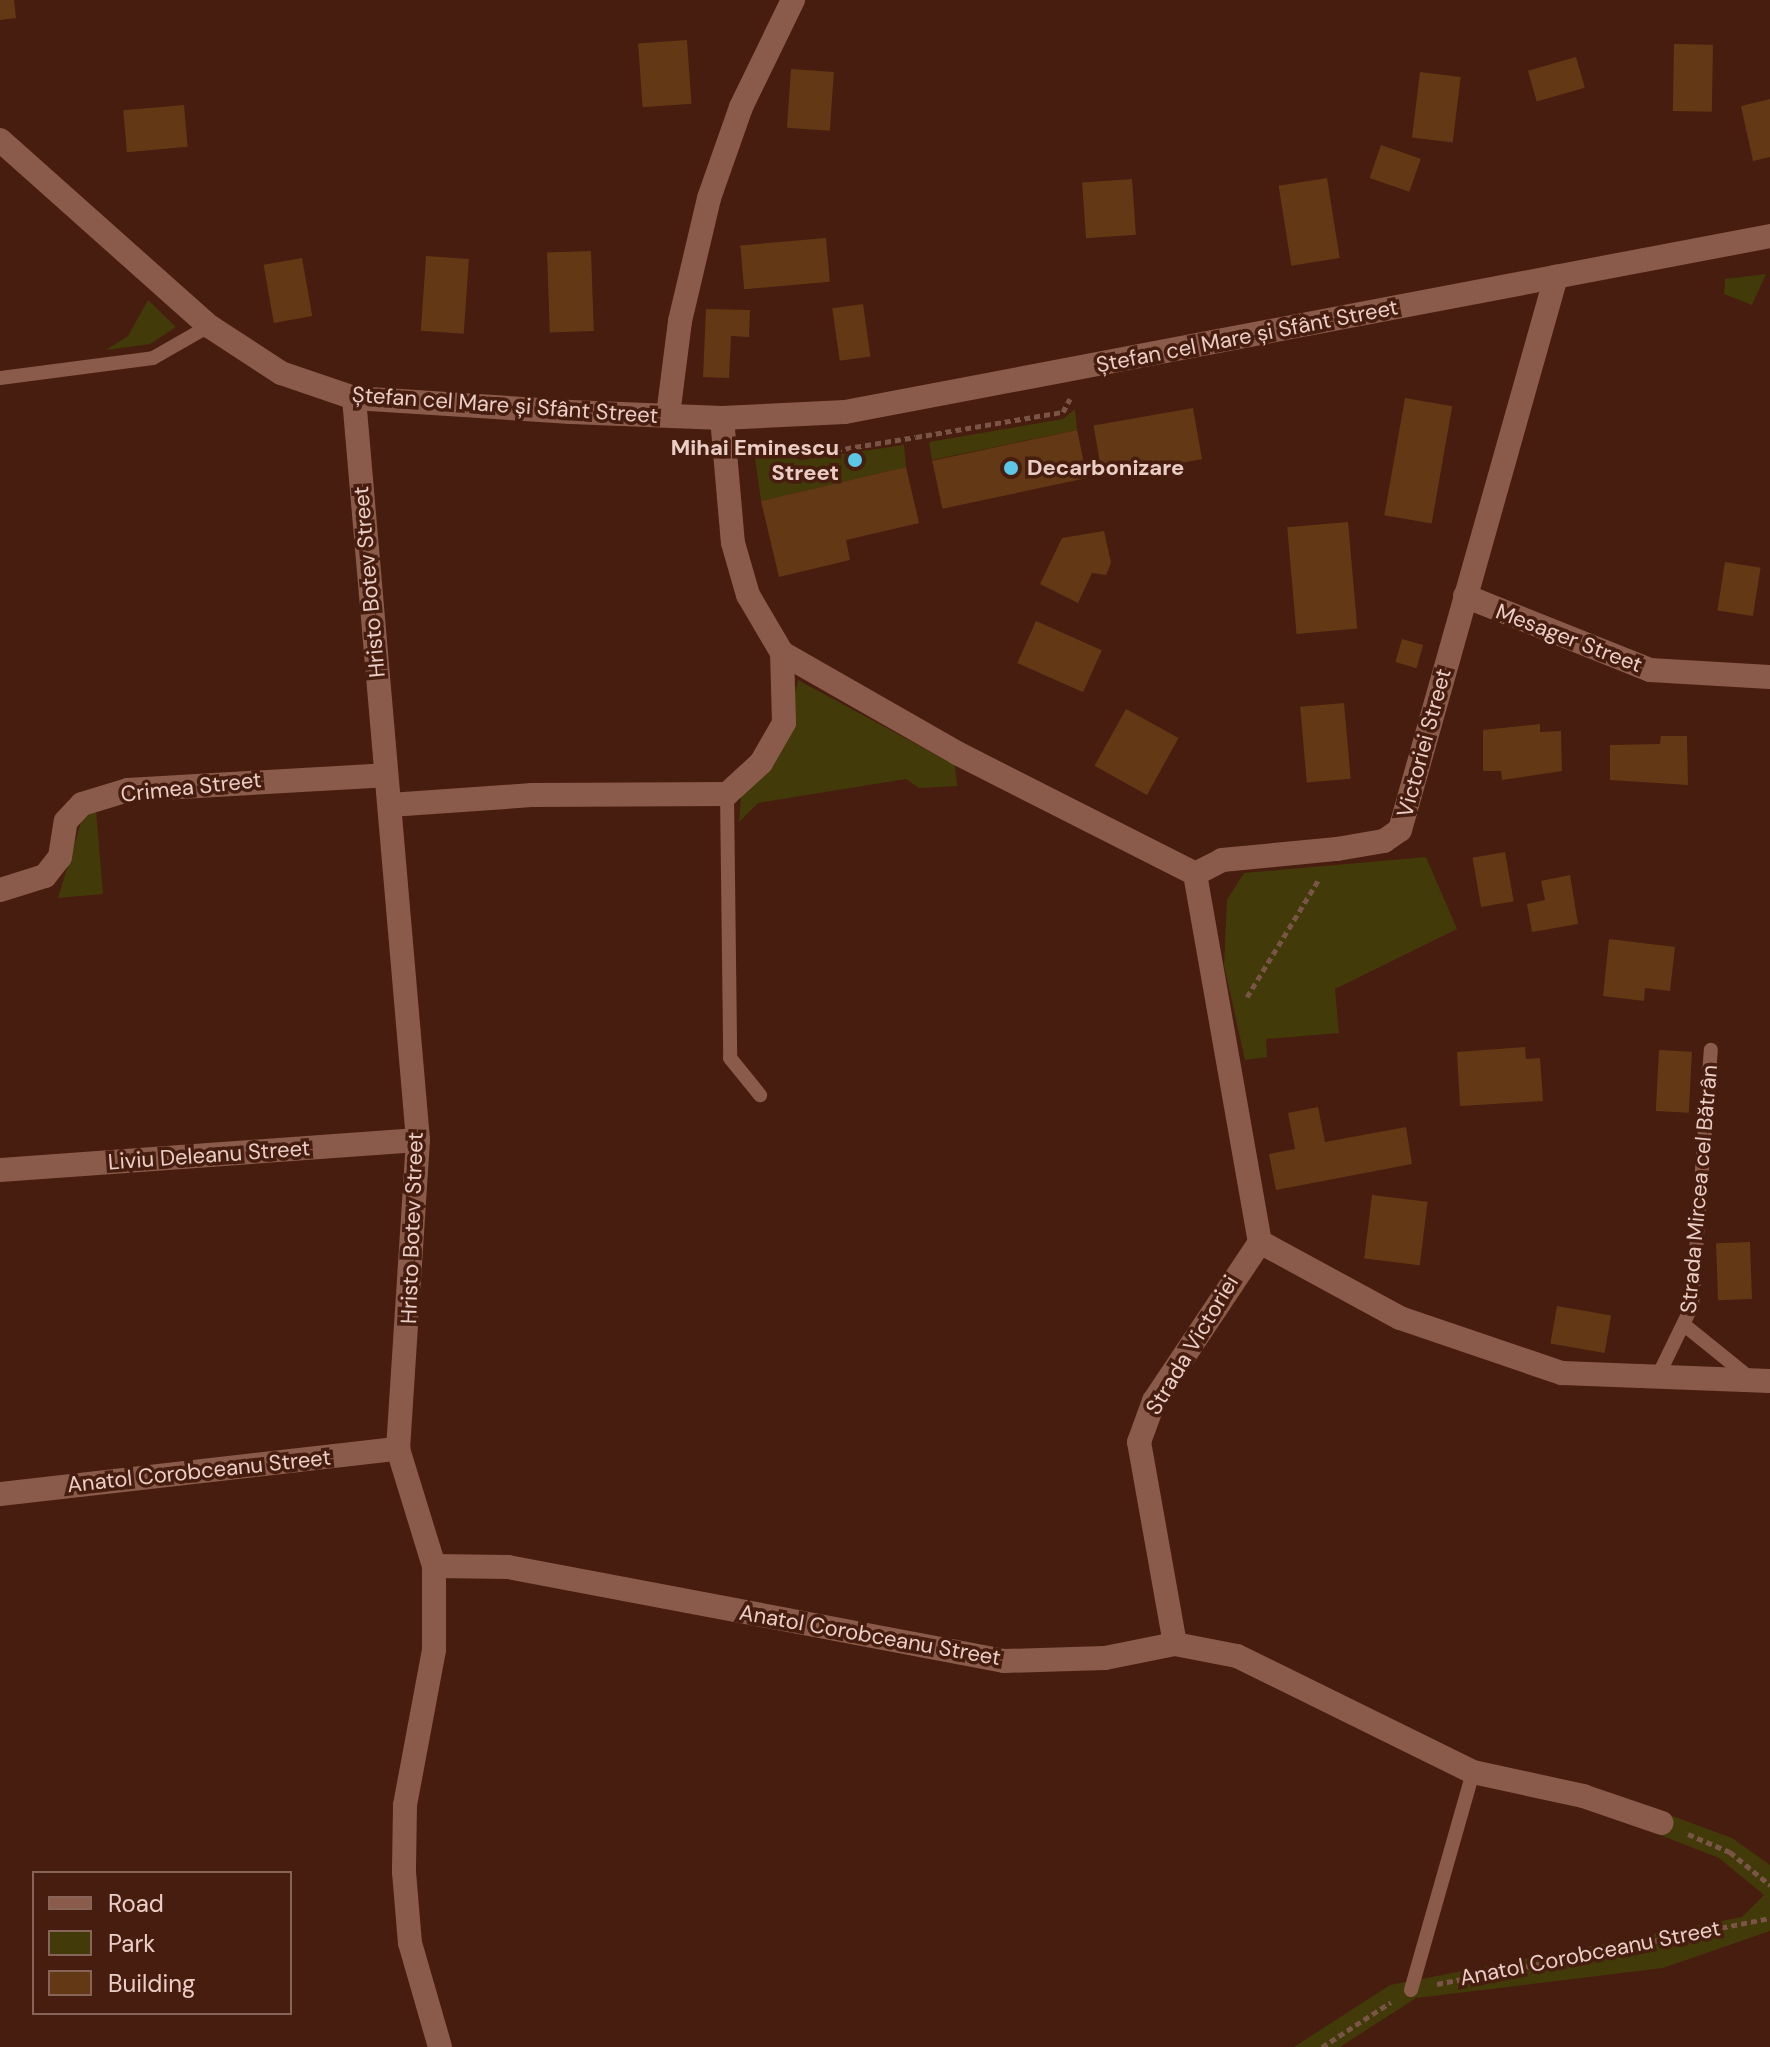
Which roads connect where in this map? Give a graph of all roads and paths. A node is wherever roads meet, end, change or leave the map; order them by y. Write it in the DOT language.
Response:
graph roads {
  1 [pos="793,0"];
  2 [pos="0,140"];
  3 [pos="1770,236"];
  4 [pos="1556,277"];
  5 [pos="209,326"];
  6 [pos="0,378"];
  7 [pos="1087,394"];
  8 [pos="354,398"];
  9 [pos="668,415"];
  10 [pos="722,418"];
  11 [pos="771,441"];
  12 [pos="1465,596"];
  13 [pos="782,653"];
  14 [pos="1770,677"];
  15 [pos="386,775"];
  16 [pos="727,794"];
  17 [pos="390,805"];
  18 [pos="1337,849"];
  19 [pos="1195,874"];
  20 [pos="0,890"];
  21 [pos="1226,1032"];
  22 [pos="1711,1050"];
  23 [pos="760,1095"];
  24 [pos="418,1140"];
  25 [pos="0,1170"];
  26 [pos="1260,1242"];
  27 [pos="1688,1328"];
  28 [pos="1657,1378"];
  29 [pos="1760,1380"];
  30 [pos="398,1449"];
  31 [pos="0,1494"];
  32 [pos="434,1566"];
  33 [pos="1175,1644"];
  34 [pos="1473,1772"];
  35 [pos="1662,1823"];
  36 [pos="1770,1885"];
  37 [pos="1770,1918"];
  38 [pos="1411,1990"];
  39 [pos="440,2047"];
  40 [pos="1322,2047"];
  1 -- 9 [label="street"];
  2 -- 5 [label="street, Ștefan cel Mare și Sfânt Street"];
  3 -- 4 [label="street, Ștefan cel Mare și Sfânt Street"];
  4 -- 10 [label="street, Ștefan cel Mare și Sfânt Street"];
  4 -- 12 [label="street, Victoriei Street"];
  5 -- 6 [label="lane"];
  5 -- 8 [label="street, Ștefan cel Mare și Sfânt Street"];
  7 -- 11 [label="path"];
  8 -- 9 [label="street, Ștefan cel Mare și Sfânt Street"];
  8 -- 15 [label="street, Hristo Botev Street"];
  9 -- 10 [label="street, Ștefan cel Mare și Sfânt Street"];
  10 -- 13 [label="street"];
  12 -- 14 [label="street, Mesager Street"];
  12 -- 18 [label="street, Victoriei Street"];
  13 -- 16 [label="street"];
  13 -- 19 [label="street"];
  15 -- 17 [label="street, Hristo Botev Street"];
  15 -- 20 [label="street, Crimea Street"];
  16 -- 17 [label="street"];
  16 -- 23 [label="lane"];
  17 -- 24 [label="street, Hristo Botev Street"];
  18 -- 19 [label="street, Victoriei Street"];
  18 -- 21 [label="path"];
  19 -- 21 [label="street"];
  21 -- 26 [label="street"];
  22 -- 27 [label="lane, Strada Mircea cel Bătrân"];
  24 -- 25 [label="street, Liviu Deleanu Street"];
  24 -- 30 [label="street, Hristo Botev Street"];
  26 -- 28 [label="street, Strada Mircea cel Bătrân"];
  26 -- 33 [label="street, Strada Victoriei"];
  27 -- 28 [label="lane, Strada Mircea cel Bătrân"];
  27 -- 29 [label="lane, Strada Mircea cel Bătrân"];
  28 -- 29 [label="street, Strada Mircea cel Bătrân"];
  30 -- 31 [label="street, Anatol Corobceanu Street"];
  30 -- 32 [label="street, Hristo Botev Street"];
  32 -- 33 [label="street, Anatol Corobceanu Street"];
  32 -- 39 [label="street, Hristo Botev Street"];
  33 -- 34 [label="street, Anatol Corobceanu Street"];
  34 -- 35 [label="street, Anatol Corobceanu Street"];
  34 -- 38 [label="lane"];
  35 -- 36 [label="path"];
  37 -- 38 [label="path, Anatol Corobceanu Street"];
  38 -- 40 [label="path, Anatol Corobceanu Street"];
}
